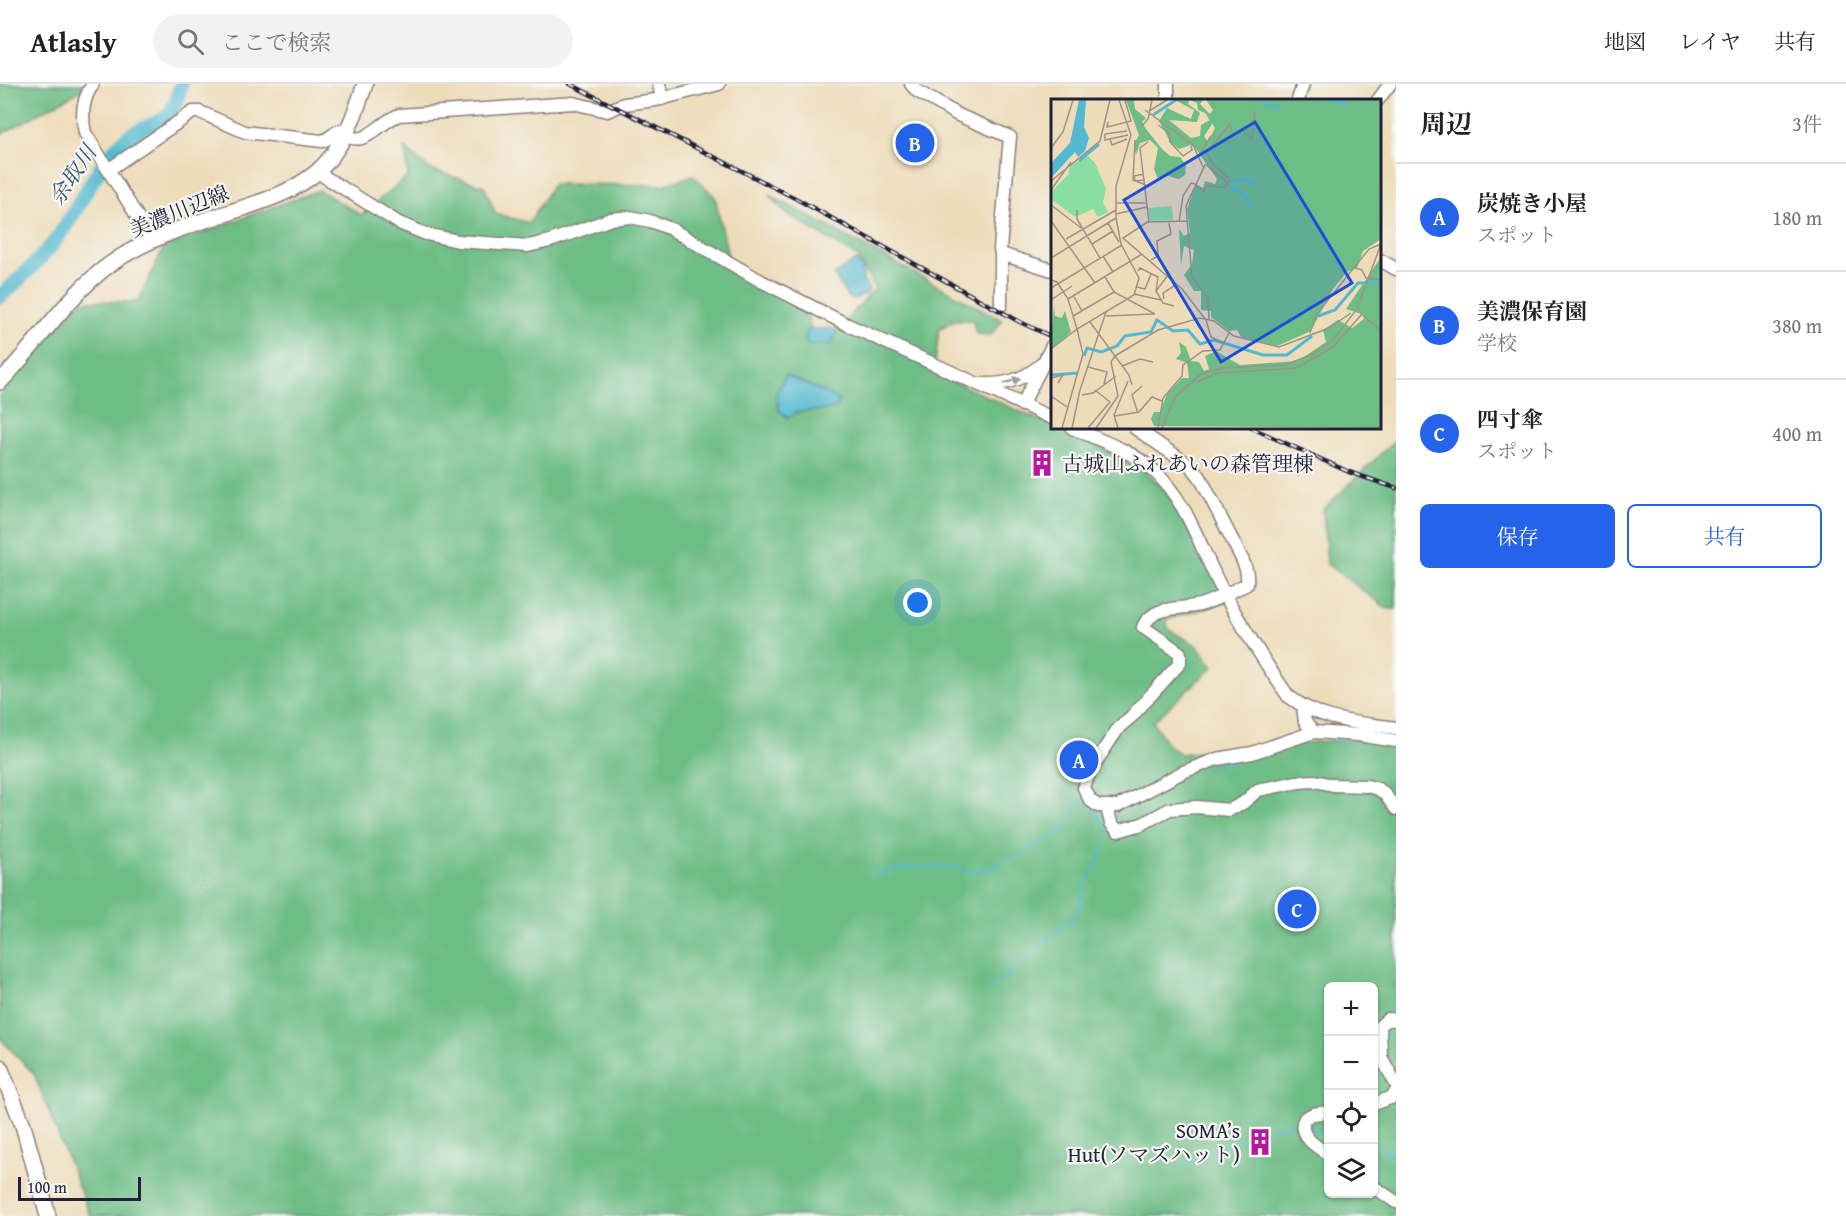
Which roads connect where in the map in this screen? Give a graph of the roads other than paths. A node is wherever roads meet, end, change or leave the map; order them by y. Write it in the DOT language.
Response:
graph roads {
  1 [pos="93,84"];
  2 [pos="364,84"];
  3 [pos="659,84"];
  4 [pos="719,84"];
  5 [pos="911,84"];
  6 [pos="1303,84"];
  7 [pos="1390,84"];
  8 [pos="662,99"];
  9 [pos="1298,99"];
  10 [pos="1379,99"];
  11 [pos="345,135"];
  12 [pos="105,166"];
  13 [pos="317,172"];
  14 [pos="152,240"];
  15 [pos="1001,254"];
  16 [pos="1381,261"];
  17 [pos="1051,269"];
  18 [pos="1396,269"];
  19 [pos="1001,305"];
  20 [pos="1051,350"];
  21 [pos="1044,362"];
  22 [pos="0,382"];
  23 [pos="974,383"];
  24 [pos="1022,405"];
  25 [pos="1051,417"];
  26 [pos="1074,429"];
  27 [pos="1136,429"];
  28 [pos="1225,595"];
  29 [pos="1303,707"];
  30 [pos="1396,728"];
  31 [pos="1314,732"];
  32 [pos="1396,741"];
  33 [pos="1107,807"];
  34 [pos="1396,809"];
  35 [pos="1396,1020"];
  36 [pos="0,1067"];
  37 [pos="1396,1084"];
  38 [pos="1396,1091"];
  39 [pos="1378,1102"];
  40 [pos="1324,1113"];
  41 [pos="1324,1151"];
  42 [pos="1378,1190"];
  43 [pos="1396,1202"];
  44 [pos="48,1216"];
  1 -- 12 [label="street"];
  2 -- 11 [label="main road, 美濃川辺線"];
  3 -- 8 [label="street"];
  4 -- 8 [label="street"];
  5 -- 15 [label="street"];
  6 -- 9 [label="street"];
  7 -- 10 [label="street"];
  8 -- 11 [label="street"];
  11 -- 12 [label="street"];
  11 -- 13 [label="main road, 美濃川辺線"];
  12 -- 14 [label="street"];
  13 -- 14 [label="main road, 美濃川辺線"];
  13 -- 23 [label="street"];
  14 -- 22 [label="main road, 美濃川辺線"];
  15 -- 17 [label="street"];
  15 -- 19 [label="street"];
  16 -- 18 [label="street"];
  20 -- 21 [label="street"];
  23 -- 21 [label="street, one-way"];
  21 -- 24 [label="street"];
  23 -- 24 [label="street"];
  24 -- 25 [label="street"];
  26 -- 28 [label="street"];
  27 -- 28 [label="street"];
  28 -- 29 [label="street"];
  28 -- 33 [label="street"];
  29 -- 30 [label="street"];
  29 -- 31 [label="street"];
  31 -- 32 [label="street"];
  31 -- 33 [label="street"];
  33 -- 34 [label="street"];
  35 -- 37 [label="street"];
  36 -- 44 [label="main road"];
  38 -- 39 [label="street"];
  40 -- 41 [label="street"];
  42 -- 43 [label="street"];
}
